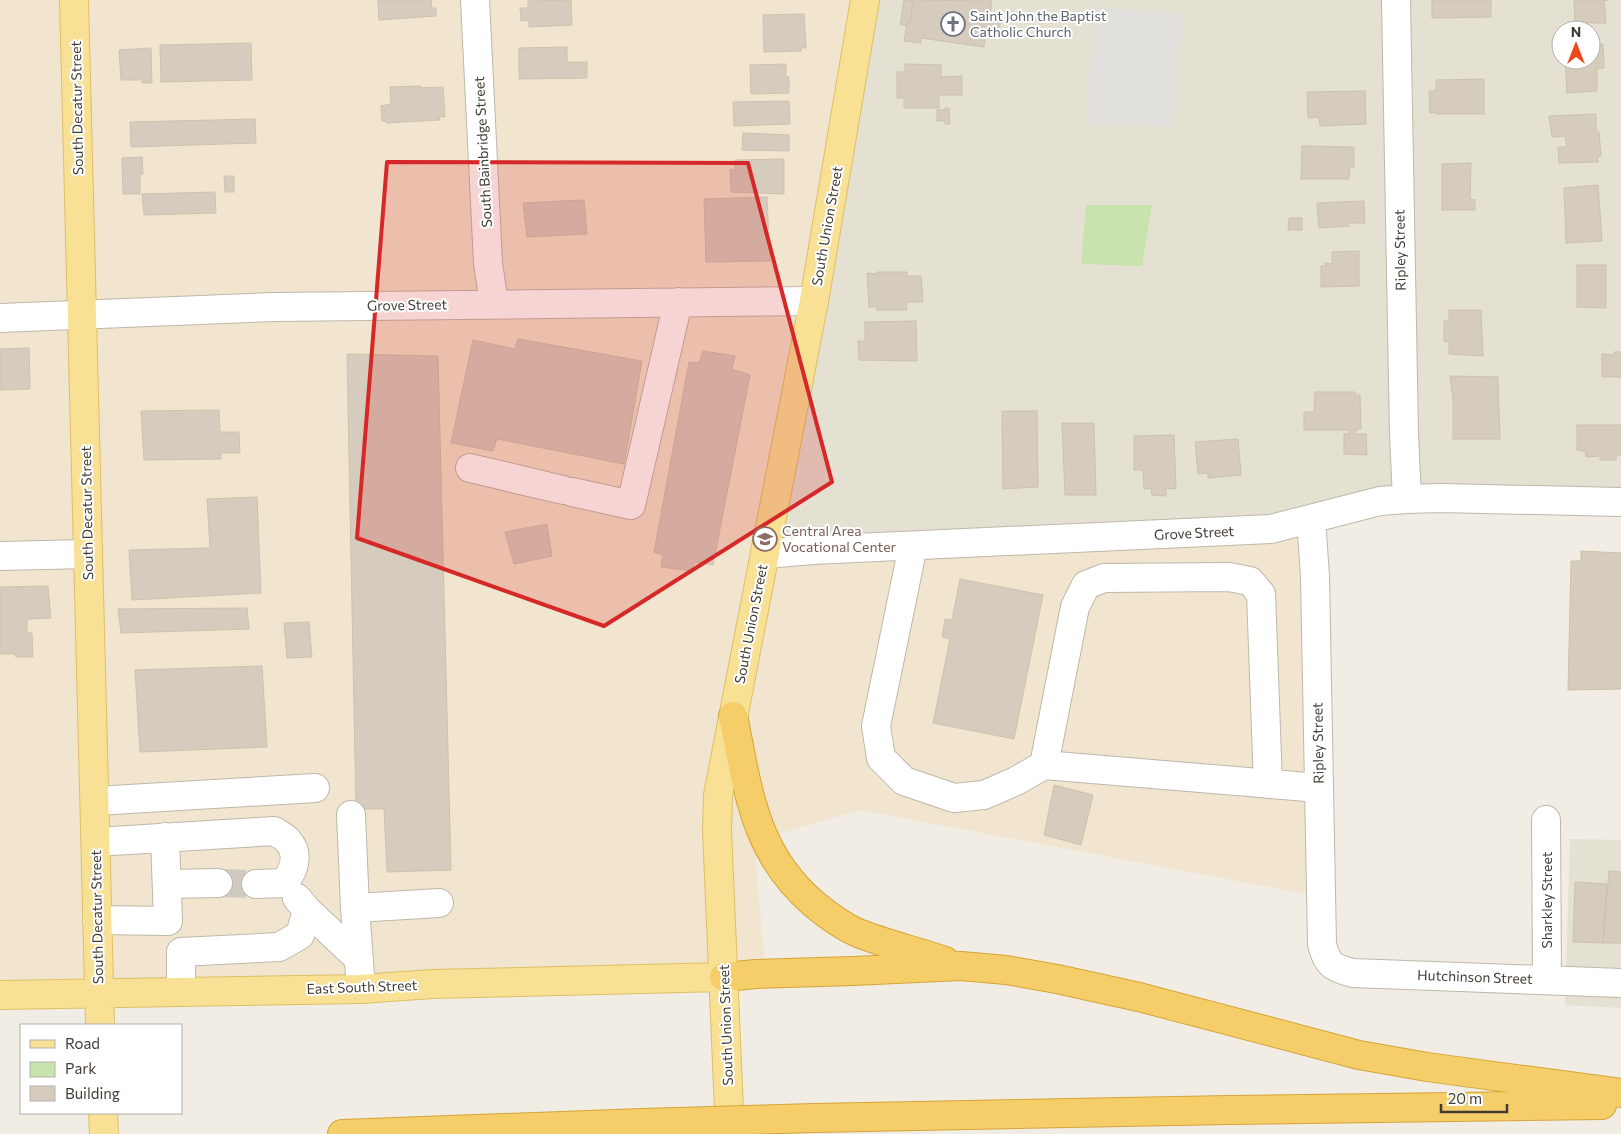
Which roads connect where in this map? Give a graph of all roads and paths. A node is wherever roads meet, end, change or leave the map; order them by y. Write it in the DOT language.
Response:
graph roads {
  1 [pos="74,0"];
  2 [pos="475,0"];
  3 [pos="865,0"];
  4 [pos="1396,0"];
  5 [pos="814,301"];
  6 [pos="678,302"];
  7 [pos="494,304"];
  8 [pos="82,314"];
  9 [pos="0,318"];
  10 [pos="470,468"];
  11 [pos="1407,499"];
  12 [pos="1621,502"];
  13 [pos="1310,519"];
  14 [pos="913,546"];
  15 [pos="88,554"];
  16 [pos="765,554"];
  17 [pos="0,556"];
  18 [pos="733,716"];
  19 [pos="1044,765"];
  20 [pos="1268,784"];
  21 [pos="315,788"];
  22 [pos="1319,788"];
  23 [pos="95,801"];
  24 [pos="351,815"];
  25 [pos="1546,820"];
  26 [pos="165,837"];
  27 [pos="96,842"];
  28 [pos="218,883"];
  29 [pos="284,883"];
  30 [pos="168,884"];
  31 [pos="256,884"];
  32 [pos="439,903"];
  33 [pos="355,908"];
  34 [pos="307,910"];
  35 [pos="98,920"];
  36 [pos="168,921"];
  37 [pos="181,952"];
  38 [pos="359,959"];
  39 [pos="1331,964"];
  40 [pos="961,966"];
  41 [pos="724,977"];
  42 [pos="1547,980"];
  43 [pos="1621,983"];
  44 [pos="361,989"];
  45 [pos="181,992"];
  46 [pos="0,994"];
  47 [pos="99,994"];
  48 [pos="100,1024"];
  49 [pos="1621,1093"];
  50 [pos="1621,1105"];
  51 [pos="103,1114"];
  52 [pos="104,1134"];
  53 [pos="342,1134"];
  54 [pos="730,1134"];
  1 -- 8 [label="main road, South Decatur Street"];
  2 -- 7 [label="street, South Bainbridge Street"];
  3 -- 5 [label="main road, South Union Street"];
  4 -- 11 [label="street, Ripley Street"];
  5 -- 6 [label="street, Grove Street"];
  5 -- 16 [label="main road, South Union Street"];
  6 -- 7 [label="street, Grove Street"];
  6 -- 10 [label="street"];
  7 -- 8 [label="street, Grove Street"];
  8 -- 9 [label="street, Grove Street"];
  8 -- 15 [label="main road, South Decatur Street"];
  11 -- 12 [label="street, Grove Street"];
  11 -- 13 [label="street, Grove Street"];
  13 -- 14 [label="street, Grove Street"];
  13 -- 22 [label="street, Ripley Street"];
  14 -- 16 [label="street, Grove Street"];
  14 -- 19 [label="street"];
  15 -- 17 [label="street"];
  15 -- 23 [label="main road, South Decatur Street"];
  16 -- 18 [label="main road, South Union Street"];
  18 -- 40 [label="highway"];
  18 -- 41 [label="main road, South Union Street"];
  19 -- 20 [label="street"];
  19 -- 20 [label="street"];
  20 -- 22 [label="street"];
  21 -- 23 [label="street"];
  22 -- 39 [label="street, Ripley Street"];
  23 -- 27 [label="main road, South Decatur Street"];
  24 -- 33 [label="street"];
  25 -- 42 [label="street, Sharkley Street"];
  26 -- 27 [label="street"];
  26 -- 29 [label="street"];
  26 -- 30 [label="street"];
  27 -- 35 [label="main road, South Decatur Street"];
  28 -- 30 [label="street"];
  29 -- 31 [label="street"];
  29 -- 34 [label="street"];
  30 -- 36 [label="street"];
  32 -- 33 [label="street"];
  33 -- 38 [label="street"];
  34 -- 37 [label="street"];
  34 -- 38 [label="street"];
  35 -- 36 [label="street"];
  35 -- 47 [label="main road, South Decatur Street"];
  36 -- 37 [label="street"];
  37 -- 45 [label="street"];
  38 -- 44 [label="street"];
  39 -- 42 [label="street, Hutchinson Street"];
  40 -- 41 [label="highway"];
  40 -- 49 [label="highway"];
  41 -- 44 [label="main road, East South Street"];
  41 -- 54 [label="main road, South Union Street"];
  42 -- 43 [label="street, Hutchinson Street"];
  44 -- 45 [label="main road, East South Street"];
  45 -- 47 [label="main road, East South Street"];
  46 -- 47 [label="main road, East South Street"];
  47 -- 48 [label="main road, South Decatur Street"];
  50 -- 53 [label="highway, bridge"];
  51 -- 52 [label="main road"];
}
